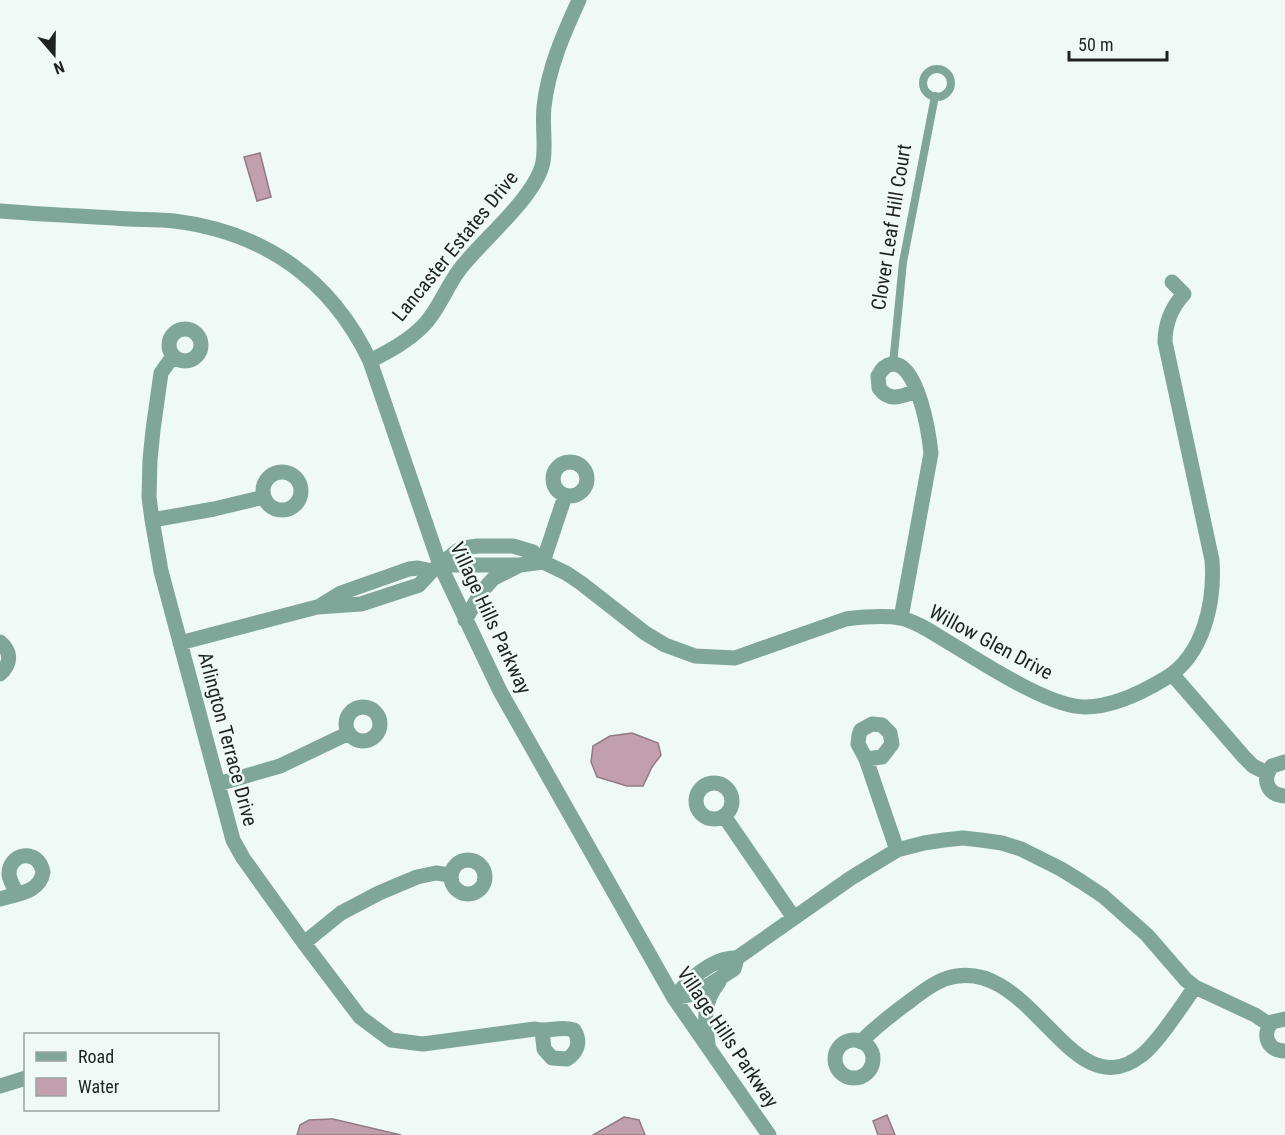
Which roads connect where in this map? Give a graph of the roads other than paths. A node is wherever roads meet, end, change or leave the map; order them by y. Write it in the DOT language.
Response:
graph roads {
  1 [pos="579,0"];
  2 [pos="935,96"];
  3 [pos="0,212"];
  4 [pos="1172,282"];
  5 [pos="173,356"];
  6 [pos="370,361"];
  7 [pos="892,364"];
  8 [pos="916,391"];
  9 [pos="565,496"];
  10 [pos="264,497"];
  11 [pos="152,520"];
  12 [pos="543,562"];
  13 [pos="520,565"];
  14 [pos="436,568"];
  15 [pos="901,618"];
  16 [pos="465,620"];
  17 [pos="0,642"];
  18 [pos="180,642"];
  19 [pos="0,674"];
  20 [pos="1172,674"];
  21 [pos="349,734"];
  22 [pos="863,755"];
  23 [pos="1285,762"];
  24 [pos="1267,773"];
  25 [pos="218,784"];
  26 [pos="1285,796"];
  27 [pos="724,816"];
  28 [pos="897,850"];
  29 [pos="450,875"];
  30 [pos="17,893"];
  31 [pos="0,899"];
  32 [pos="794,918"];
  33 [pos="304,943"];
  34 [pos="737,958"];
  35 [pos="726,974"];
  36 [pos="1195,987"];
  37 [pos="674,998"];
  38 [pos="1285,1019"];
  39 [pos="1270,1025"];
  40 [pos="542,1031"];
  41 [pos="861,1042"];
  42 [pos="708,1047"];
  43 [pos="1285,1051"];
  44 [pos="24,1079"];
  45 [pos="0,1086"];
  46 [pos="769,1135"];
  1 -- 6 [label="street, Lancaster Estates Drive"];
  2 -- 7 [label="lane, Clover Leaf Hill Court"];
  3 -- 6 [label="street, Village Hills Parkway"];
  4 -- 20 [label="street, Willow Glen Drive"];
  5 -- 11 [label="street, Arlington Terrace Drive"];
  6 -- 14 [label="street, Village Hills Parkway"];
  7 -- 8 [label="street"];
  7 -- 8 [label="street"];
  8 -- 15 [label="street"];
  9 -- 12 [label="street"];
  10 -- 11 [label="street"];
  11 -- 18 [label="street, Arlington Terrace Drive"];
  12 -- 13 [label="street"];
  12 -- 14 [label="street, Willow Glen Drive"];
  12 -- 15 [label="street, Willow Glen Drive"];
  13 -- 14 [label="street"];
  13 -- 16 [label="street"];
  14 -- 16 [label="street, Village Hills Parkway"];
  14 -- 18 [label="street, Willow Glen Drive"];
  15 -- 20 [label="street, Willow Glen Drive"];
  16 -- 37 [label="street, Village Hills Parkway"];
  17 -- 19 [label="street"];
  18 -- 25 [label="street, Arlington Terrace Drive"];
  20 -- 24 [label="street"];
  21 -- 25 [label="street"];
  22 -- 28 [label="street"];
  23 -- 24 [label="street"];
  24 -- 26 [label="street"];
  25 -- 33 [label="street, Arlington Terrace Drive"];
  27 -- 32 [label="street"];
  28 -- 32 [label="street"];
  28 -- 36 [label="street"];
  29 -- 33 [label="street"];
  30 -- 30 [label="street"];
  30 -- 31 [label="street"];
  32 -- 34 [label="street"];
  33 -- 40 [label="street, Arlington Terrace Drive"];
  34 -- 35 [label="street"];
  34 -- 37 [label="street"];
  35 -- 37 [label="street"];
  35 -- 42 [label="street"];
  36 -- 39 [label="street"];
  36 -- 41 [label="street"];
  37 -- 42 [label="street, Village Hills Parkway"];
  38 -- 39 [label="street"];
  39 -- 43 [label="street"];
  42 -- 46 [label="street, Village Hills Parkway"];
  44 -- 45 [label="street"];
}
